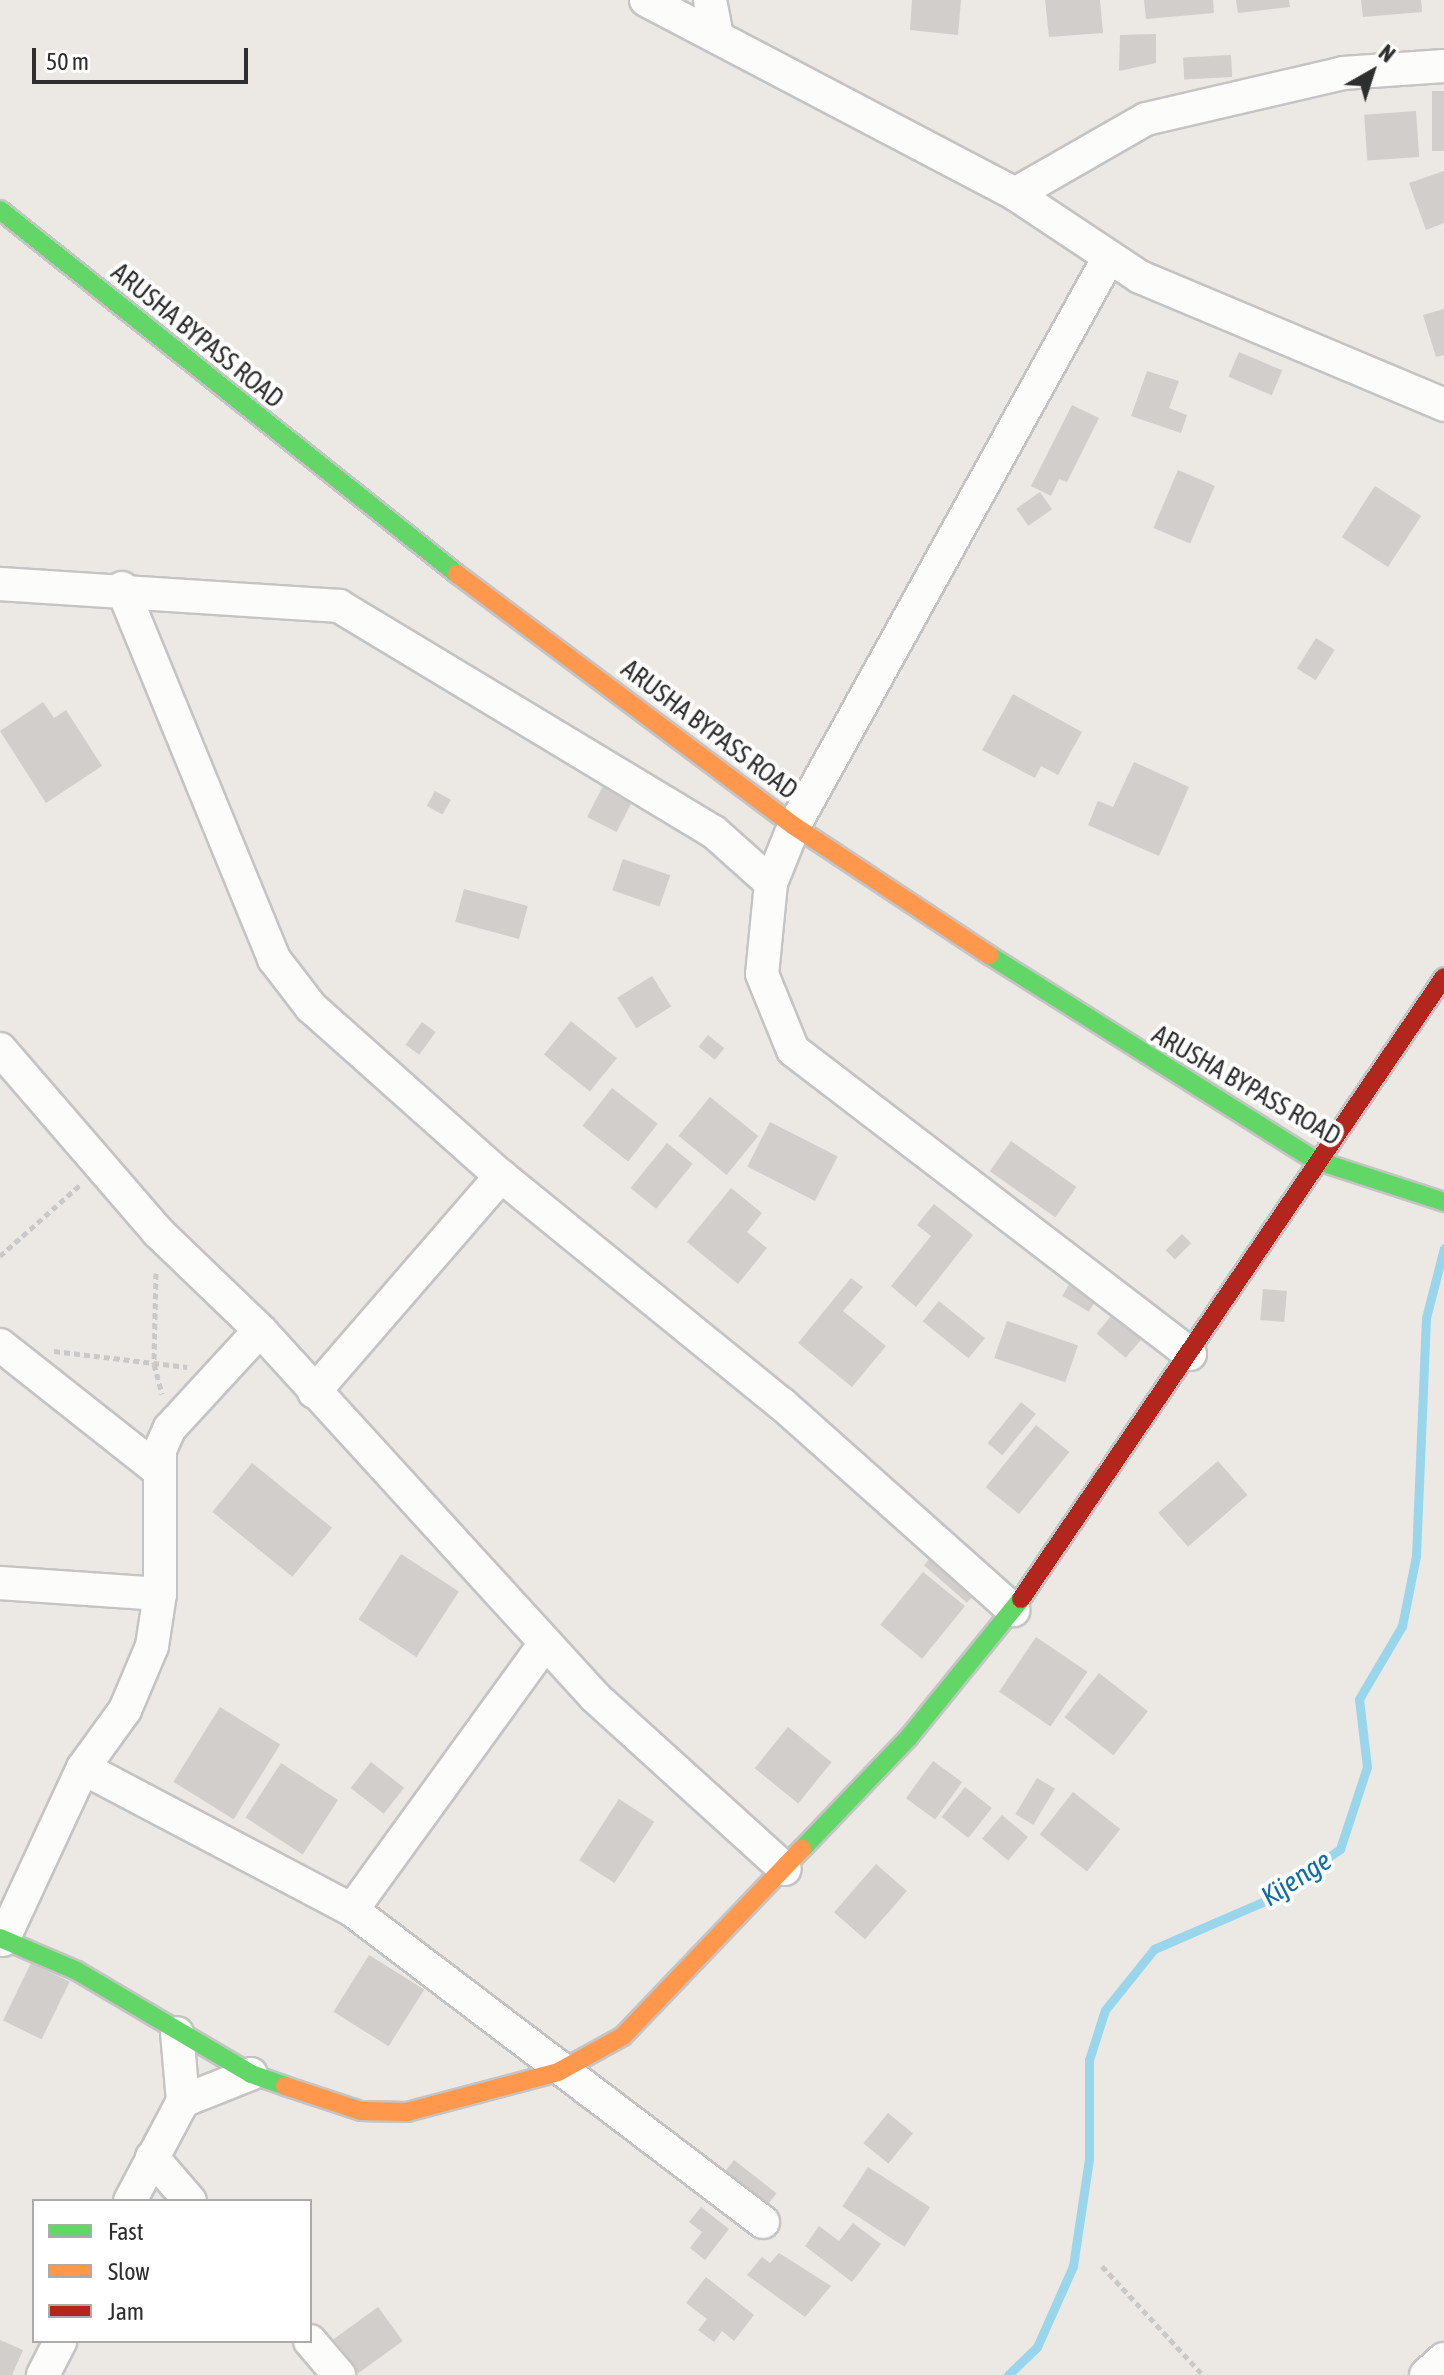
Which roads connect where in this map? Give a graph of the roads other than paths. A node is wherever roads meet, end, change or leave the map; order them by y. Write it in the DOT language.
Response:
graph roads {
  1 [pos="646,0"];
  2 [pos="710,0"];
  3 [pos="717,37"];
  4 [pos="1444,66"];
  5 [pos="1015,194"];
  6 [pos="0,210"];
  7 [pos="1108,259"];
  8 [pos="1444,405"];
  9 [pos="0,584"];
  10 [pos="122,588"];
  11 [pos="794,826"];
  12 [pos="771,883"];
  13 [pos="1444,977"];
  14 [pos="0,1049"];
  15 [pos="1315,1160"];
  16 [pos="501,1176"];
  17 [pos="1444,1202"];
  18 [pos="260,1330"];
  19 [pos="7,1350"];
  20 [pos="1190,1354"];
  21 [pos="314,1392"];
  22 [pos="157,1469"];
  23 [pos="0,1583"];
  24 [pos="160,1594"];
  25 [pos="1013,1610"];
  26 [pos="545,1643"];
  27 [pos="83,1768"];
  28 [pos="785,1869"];
  29 [pos="352,1910"];
  30 [pos="1,1941"];
  31 [pos="177,2033"];
  32 [pos="558,2072"];
  33 [pos="251,2074"];
  34 [pos="183,2101"];
  35 [pos="152,2157"];
  36 [pos="131,2199"];
  37 [pos="188,2199"];
  38 [pos="763,2222"];
  39 [pos="59,2343"];
  40 [pos="312,2343"];
  41 [pos="1444,2359"];
  42 [pos="43,2375"];
  43 [pos="339,2375"];
  44 [pos="1426,2375"];
  1 -- 3 [label="street"];
  2 -- 3 [label="street"];
  3 -- 5 [label="street"];
  4 -- 5 [label="street"];
  5 -- 7 [label="street"];
  6 -- 11 [label="street, ARUSHA BYPASS ROAD"];
  7 -- 8 [label="street"];
  7 -- 11 [label="street"];
  9 -- 10 [label="street"];
  10 -- 12 [label="street"];
  10 -- 16 [label="street"];
  11 -- 12 [label="street"];
  11 -- 15 [label="street, ARUSHA BYPASS ROAD"];
  12 -- 20 [label="street"];
  13 -- 15 [label="street"];
  14 -- 18 [label="street"];
  15 -- 17 [label="street, ARUSHA BYPASS ROAD"];
  15 -- 20 [label="street"];
  16 -- 21 [label="street"];
  16 -- 25 [label="street"];
  18 -- 21 [label="street"];
  18 -- 22 [label="street"];
  19 -- 22 [label="street"];
  20 -- 25 [label="street"];
  21 -- 26 [label="street"];
  22 -- 24 [label="street"];
  23 -- 24 [label="street"];
  24 -- 27 [label="street"];
  25 -- 28 [label="street"];
  26 -- 28 [label="street"];
  26 -- 29 [label="street"];
  27 -- 29 [label="street"];
  27 -- 30 [label="street"];
  28 -- 32 [label="street"];
  29 -- 32 [label="street"];
  30 -- 31 [label="street"];
  31 -- 33 [label="street"];
  31 -- 34 [label="street"];
  32 -- 33 [label="street"];
  32 -- 38 [label="street"];
  33 -- 34 [label="street"];
  34 -- 35 [label="street"];
  35 -- 36 [label="street"];
  35 -- 37 [label="street"];
  39 -- 42 [label="street"];
  40 -- 43 [label="street"];
  41 -- 44 [label="street"];
}
